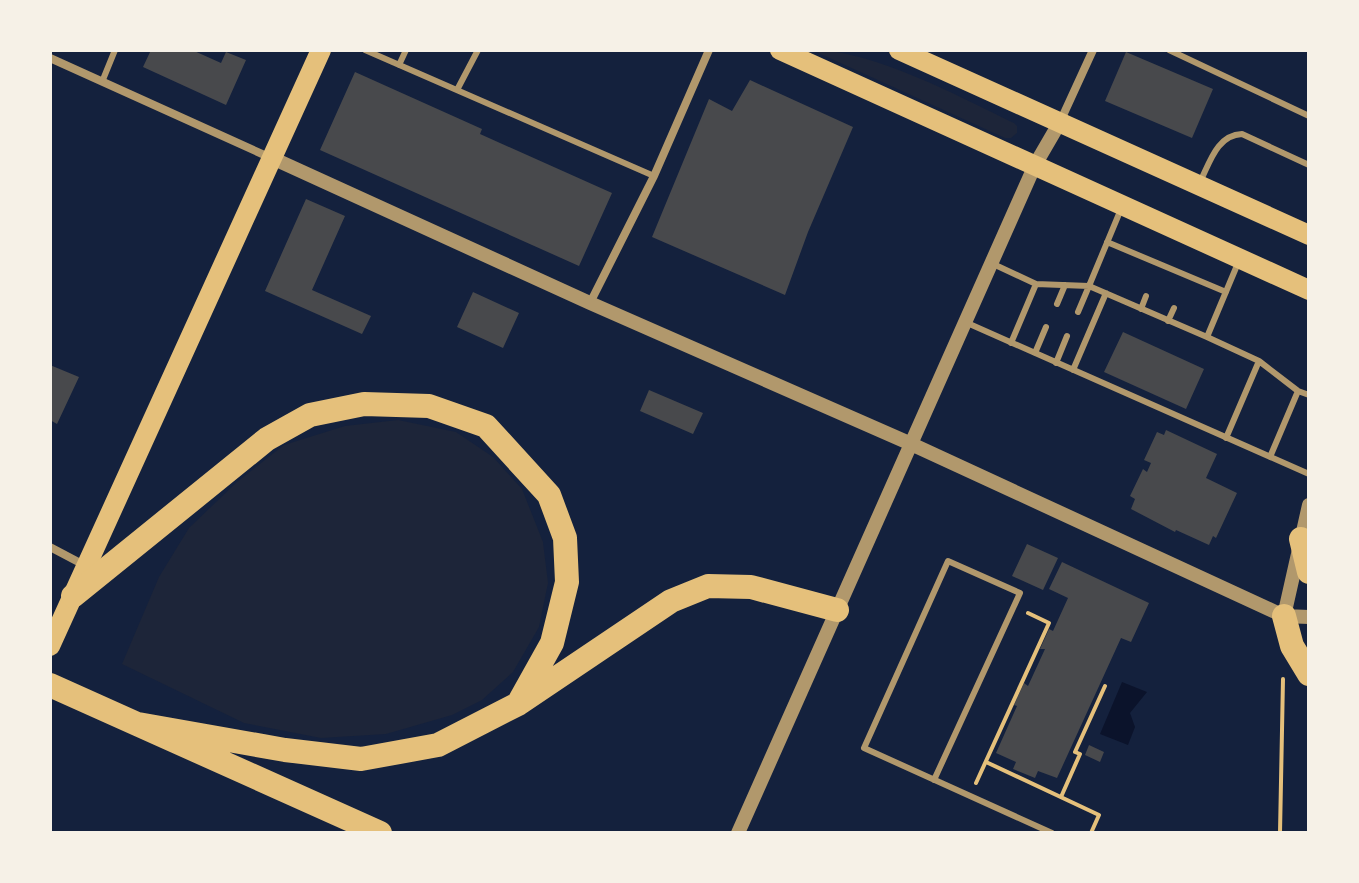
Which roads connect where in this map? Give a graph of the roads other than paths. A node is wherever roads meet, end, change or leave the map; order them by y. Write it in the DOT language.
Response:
graph roads {
  1 [pos="115,50"];
  2 [pos="321,50"];
  3 [pos="365,50"];
  4 [pos="406,50"];
  5 [pos="478,50"];
  6 [pos="709,50"];
  7 [pos="780,50"];
  8 [pos="899,50"];
  9 [pos="1093,50"];
  10 [pos="1169,50"];
  11 [pos="50,58"];
  12 [pos="399,65"];
  13 [pos="102,82"];
  14 [pos="457,90"];
  15 [pos="1309,116"];
  16 [pos="1060,122"];
  17 [pos="272,158"];
  18 [pos="1035,165"];
  19 [pos="1309,165"];
  20 [pos="654,176"];
  21 [pos="1199,185"];
  22 [pos="1123,205"];
  23 [pos="1309,235"];
  24 [pos="1107,242"];
  25 [pos="1240,259"];
  26 [pos="991,263"];
  27 [pos="1160,264"];
  28 [pos="1156,273"];
  29 [pos="1188,276"];
  30 [pos="1036,284"];
  31 [pos="1065,285"];
  32 [pos="1184,285"];
  33 [pos="1089,286"];
  34 [pos="1309,290"];
  35 [pos="1226,292"];
  36 [pos="1106,293"];
  37 [pos="1146,296"];
  38 [pos="590,303"];
  39 [pos="1057,304"];
  40 [pos="1174,308"];
  41 [pos="1141,309"];
  42 [pos="1078,312"];
  43 [pos="1168,321"];
  44 [pos="965,322"];
  45 [pos="1046,327"];
  46 [pos="1067,336"];
  47 [pos="1207,337"];
  48 [pos="1011,343"];
  49 [pos="1035,353"];
  50 [pos="1259,361"];
  51 [pos="1056,363"];
  52 [pos="1073,370"];
  53 [pos="1298,391"];
  54 [pos="1309,395"];
  55 [pos="1226,438"];
  56 [pos="909,443"];
  57 [pos="1270,457"];
  58 [pos="1309,474"];
  59 [pos="1309,505"];
  60 [pos="1305,542"];
  61 [pos="50,547"];
  62 [pos="86,566"];
  63 [pos="1309,572"];
  64 [pos="73,596"];
  65 [pos="837,610"];
  66 [pos="1284,616"];
  67 [pos="1309,617"];
  68 [pos="50,646"];
  69 [pos="1309,674"];
  70 [pos="50,685"];
  71 [pos="518,704"];
  72 [pos="138,724"];
  73 [pos="934,780"];
  74 [pos="380,833"];
  75 [pos="738,833"];
  76 [pos="1052,833"];
  1 -- 13 [label="lane"];
  2 -- 17 [label="main road"];
  3 -- 12 [label="lane"];
  4 -- 12 [label="lane"];
  5 -- 14 [label="lane"];
  6 -- 20 [label="street"];
  7 -- 18 [label="main road"];
  8 -- 16 [label="main road"];
  9 -- 16 [label="street"];
  10 -- 15 [label="lane"];
  11 -- 13 [label="street"];
  12 -- 14 [label="lane"];
  13 -- 17 [label="street"];
  14 -- 20 [label="lane"];
  16 -- 18 [label="street"];
  16 -- 21 [label="main road"];
  17 -- 38 [label="street"];
  17 -- 62 [label="main road"];
  18 -- 22 [label="main road"];
  18 -- 26 [label="street"];
  19 -- 21 [label="lane"];
  20 -- 38 [label="street"];
  21 -- 23 [label="main road"];
  22 -- 24 [label="lane"];
  22 -- 25 [label="main road"];
  24 -- 27 [label="lane"];
  24 -- 33 [label="lane"];
  25 -- 34 [label="main road"];
  25 -- 35 [label="lane"];
  26 -- 30 [label="lane"];
  26 -- 44 [label="street"];
  27 -- 28 [label="lane"];
  27 -- 29 [label="lane"];
  29 -- 32 [label="lane"];
  29 -- 35 [label="lane"];
  30 -- 31 [label="lane"];
  30 -- 48 [label="lane"];
  31 -- 33 [label="lane"];
  31 -- 39 [label="lane"];
  33 -- 36 [label="lane"];
  33 -- 42 [label="lane"];
  35 -- 47 [label="lane"];
  36 -- 41 [label="lane"];
  36 -- 52 [label="lane"];
  37 -- 41 [label="lane"];
  38 -- 56 [label="street"];
  40 -- 43 [label="lane"];
  41 -- 43 [label="lane"];
  43 -- 47 [label="lane"];
  44 -- 48 [label="lane"];
  44 -- 56 [label="street"];
  45 -- 49 [label="lane"];
  46 -- 51 [label="lane"];
  47 -- 50 [label="lane"];
  48 -- 49 [label="lane"];
  49 -- 51 [label="lane"];
  50 -- 53 [label="lane"];
  50 -- 55 [label="lane"];
  51 -- 52 [label="lane"];
  52 -- 55 [label="lane"];
  53 -- 54 [label="lane"];
  53 -- 57 [label="lane"];
  55 -- 57 [label="lane"];
  56 -- 65 [label="street"];
  56 -- 66 [label="street"];
  57 -- 58 [label="lane"];
  59 -- 60 [label="street"];
  60 -- 63 [label="highway"];
  60 -- 66 [label="street"];
  61 -- 62 [label="street"];
  62 -- 64 [label="main road"];
  64 -- 68 [label="main road"];
  64 -- 71 [label="highway"];
  65 -- 71 [label="highway"];
  65 -- 75 [label="street"];
  66 -- 67 [label="street"];
  66 -- 69 [label="highway"];
  70 -- 72 [label="highway"];
  71 -- 72 [label="highway"];
  72 -- 74 [label="highway"];
  73 -- 73 [label="lane"];
  73 -- 76 [label="lane"];
}
